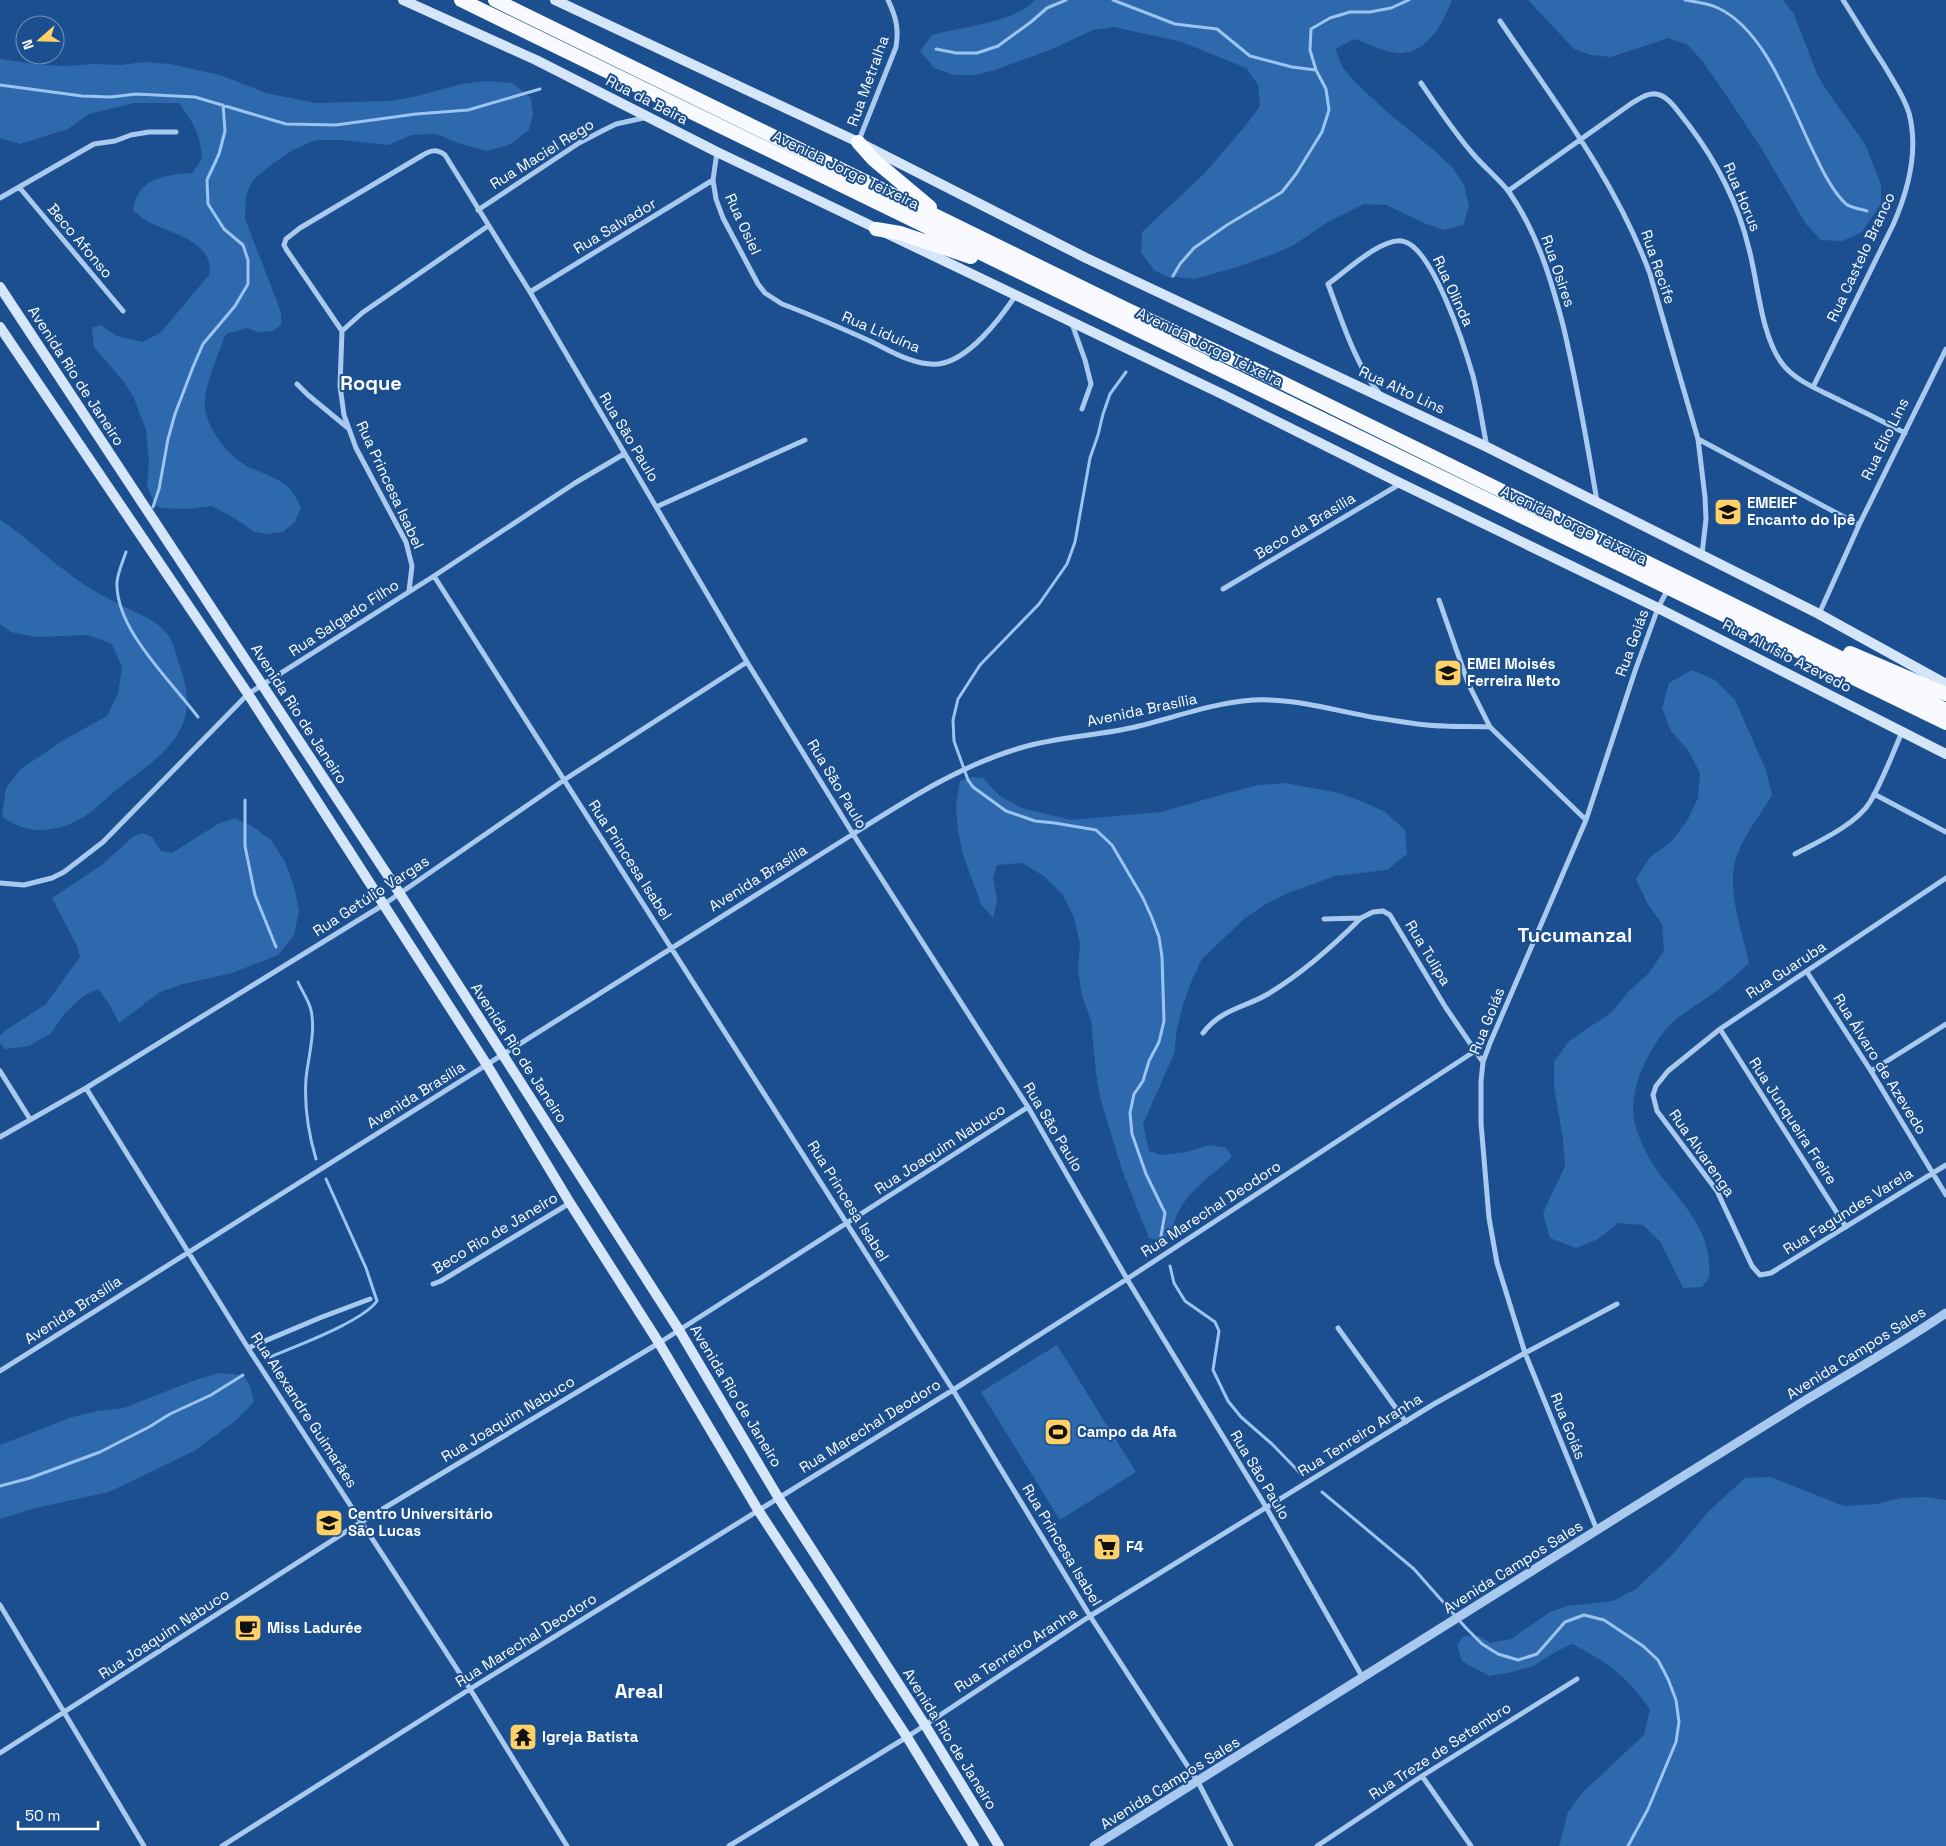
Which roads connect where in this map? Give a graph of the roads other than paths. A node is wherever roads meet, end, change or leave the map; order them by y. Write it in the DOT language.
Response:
graph roads {
  1 [pos="403,0"];
  2 [pos="461,0"];
  3 [pos="495,0"];
  4 [pos="555,0"];
  5 [pos="888,0"];
  6 [pos="1843,0"];
  7 [pos="1500,21"];
  8 [pos="1421,83"];
  9 [pos="649,117"];
  10 [pos="176,132"];
  11 [pos="1580,138"];
  12 [pos="858,142"];
  13 [pos="716,152"];
  14 [pos="713,180"];
  15 [pos="19,187"];
  16 [pos="1508,191"];
  17 [pos="0,198"];
  18 [pos="478,210"];
  19 [pos="944,218"];
  20 [pos="488,226"];
  21 [pos="876,229"];
  22 [pos="1034,280"];
  23 [pos="0,286"];
  24 [pos="530,292"];
  25 [pos="1016,295"];
  26 [pos="773,298"];
  27 [pos="123,311"];
  28 [pos="1071,321"];
  29 [pos="0,327"];
  30 [pos="342,331"];
  31 [pos="1946,349"];
  32 [pos="297,384"];
  33 [pos="1813,386"];
  34 [pos="1384,398"];
  35 [pos="1082,409"];
  36 [pos="349,428"];
  37 [pos="1905,433"];
  38 [pos="1698,439"];
  39 [pos="805,440"];
  40 [pos="1487,446"];
  41 [pos="624,454"];
  42 [pos="1400,483"];
  43 [pos="1597,500"];
  44 [pos="656,507"];
  45 [pos="1859,525"];
  46 [pos="1702,554"];
  47 [pos="434,576"];
  48 [pos="1223,589"];
  49 [pos="1668,589"];
  50 [pos="409,591"];
  51 [pos="1439,600"];
  52 [pos="1658,608"];
  53 [pos="1819,614"];
  54 [pos="1824,649"];
  55 [pos="748,662"];
  56 [pos="1946,684"];
  57 [pos="262,685"];
  58 [pos="248,694"];
  59 [pos="1946,694"];
  60 [pos="1946,710"];
  61 [pos="1946,723"];
  62 [pos="1490,727"];
  63 [pos="1902,731"];
  64 [pos="1946,754"];
  65 [pos="564,780"];
  66 [pos="1874,794"];
  67 [pos="1586,820"];
  68 [pos="1946,832"];
  69 [pos="853,834"];
  70 [pos="1795,854"];
  71 [pos="1946,878"];
  72 [pos="0,883"];
  73 [pos="400,894"];
  74 [pos="383,905"];
  75 [pos="1361,918"];
  76 [pos="1324,919"];
  77 [pos="671,947"];
  78 [pos="1807,972"];
  79 [pos="1946,1024"];
  80 [pos="1720,1029"];
  81 [pos="1203,1033"];
  82 [pos="1475,1051"];
  83 [pos="503,1055"];
  84 [pos="1483,1062"];
  85 [pos="487,1065"];
  86 [pos="0,1070"];
  87 [pos="1871,1071"];
  88 [pos="86,1088"];
  89 [pos="1653,1095"];
  90 [pos="1028,1107"];
  91 [pos="30,1119"];
  92 [pos="0,1138"];
  93 [pos="1946,1165"];
  94 [pos="1933,1174"];
  95 [pos="1946,1195"];
  96 [pos="570,1203"];
  97 [pos="847,1223"];
  98 [pos="1846,1227"];
  99 [pos="187,1251"];
  100 [pos="1763,1276"];
  101 [pos="1127,1279"];
  102 [pos="433,1284"];
  103 [pos="370,1299"];
  104 [pos="1617,1304"];
  105 [pos="1946,1313"];
  106 [pos="1338,1328"];
  107 [pos="679,1330"];
  108 [pos="659,1343"];
  109 [pos="248,1348"];
  110 [pos="1525,1353"];
  111 [pos="0,1371"];
  112 [pos="953,1390"];
  113 [pos="1406,1422"];
  114 [pos="778,1497"];
  115 [pos="1266,1507"];
  116 [pos="758,1510"];
  117 [pos="362,1522"];
  118 [pos="1597,1531"];
  119 [pos="0,1605"];
  120 [pos="1090,1616"];
  121 [pos="1363,1678"];
  122 [pos="1577,1679"];
  123 [pos="470,1689"];
  124 [pos="64,1712"];
  125 [pos="925,1725"];
  126 [pos="906,1737"];
  127 [pos="0,1753"];
  128 [pos="1422,1776"];
  129 [pos="1198,1782"];
  130 [pos="144,1846"];
  131 [pos="222,1846"];
  132 [pos="567,1846"];
  133 [pos="729,1846"];
  134 [pos="974,1846"];
  135 [pos="999,1846"];
  136 [pos="1094,1846"];
  137 [pos="1231,1846"];
  138 [pos="1317,1846"];
  139 [pos="1471,1846"];
  1 -- 9 [label="main road, Rua da Beira"];
  2 -- 22 [label="highway, Avenida Jorge Teixeira"];
  3 -- 19 [label="highway, Avenida Jorge Teixeira"];
  4 -- 12 [label="main road"];
  5 -- 12 [label="street, Rua Metralha"];
  6 -- 33 [label="street, Rua Castelo Branco"];
  7 -- 11 [label="street, Rua Recife"];
  8 -- 16 [label="street, Rua Osires"];
  9 -- 13 [label="main road, Rua da Beira"];
  9 -- 18 [label="street, Rua Maciel Rego"];
  10 -- 15 [label="street"];
  11 -- 16 [label="street, Rua Horus"];
  11 -- 33 [label="street, Rua Horus"];
  11 -- 38 [label="street, Rua Recife"];
  12 -- 19 [label="highway"];
  12 -- 34 [label="main road, Rua Alto Lins"];
  13 -- 14 [label="street, Rua Osiel"];
  13 -- 21 [label="main road, Rua da Beira"];
  14 -- 24 [label="street, Rua Salvador"];
  14 -- 26 [label="street, Rua Osiel"];
  15 -- 17 [label="street"];
  15 -- 27 [label="street, Beco Afonso"];
  16 -- 43 [label="street, Rua Osires"];
  18 -- 20 [label="street, Rua São Paulo"];
  18 -- 30 [label="street, Rua São Paulo"];
  19 -- 54 [label="highway, Avenida Jorge Teixeira"];
  20 -- 24 [label="street, Rua São Paulo"];
  20 -- 30 [label="street"];
  21 -- 22 [label="highway"];
  21 -- 25 [label="main road, Rua da Beira"];
  22 -- 49 [label="highway, Avenida Jorge Teixeira"];
  23 -- 57 [label="main road, Avenida Rio de Janeiro"];
  24 -- 41 [label="street, Rua São Paulo"];
  25 -- 26 [label="street, Rua Liduína"];
  25 -- 28 [label="main road, Rua da Beira"];
  28 -- 35 [label="street"];
  28 -- 42 [label="main road, Rua da Beira"];
  29 -- 58 [label="main road"];
  30 -- 36 [label="street, Rua Princesa Isabel"];
  31 -- 37 [label="street, Rua Élio Lins"];
  32 -- 36 [label="street"];
  33 -- 37 [label="street, Rua Horus"];
  34 -- 40 [label="main road, Rua Alto Lins"];
  34 -- 40 [label="street, Rua Olinda"];
  36 -- 50 [label="street, Rua Princesa Isabel"];
  37 -- 45 [label="street, Rua Élio Lins"];
  38 -- 45 [label="street"];
  38 -- 46 [label="street, Rua Recife"];
  39 -- 44 [label="street"];
  40 -- 43 [label="main road, Rua Alto Lins"];
  41 -- 44 [label="street, Rua São Paulo"];
  41 -- 47 [label="street, Rua Salgado Filho"];
  42 -- 48 [label="street, Beco da Brasília"];
  42 -- 52 [label="main road, Rua Aluísio Azevedo"];
  43 -- 46 [label="main road, Rua Alto Lins"];
  44 -- 55 [label="street, Rua São Paulo"];
  45 -- 53 [label="street, Rua Élio Lins"];
  46 -- 53 [label="main road"];
  47 -- 50 [label="street, Rua Salgado Filho"];
  47 -- 65 [label="street, Rua Princesa Isabel"];
  49 -- 52 [label="street, Rua Goiás"];
  49 -- 61 [label="highway, Avenida Jorge Teixeira"];
  50 -- 57 [label="street, Rua Salgado Filho"];
  51 -- 62 [label="street"];
  52 -- 63 [label="main road, Rua Aluísio Azevedo"];
  52 -- 67 [label="street, Rua Goiás"];
  53 -- 56 [label="main road"];
  54 -- 59 [label="highway"];
  54 -- 60 [label="highway, Avenida Jorge Teixeira"];
  55 -- 65 [label="street, Rua Getúlio Vargas"];
  55 -- 69 [label="street, Rua São Paulo"];
  57 -- 58 [label="street, Rua Salgado Filho"];
  57 -- 73 [label="main road, Avenida Rio de Janeiro"];
  58 -- 72 [label="street, Rua Salgado Filho"];
  58 -- 74 [label="main road"];
  62 -- 67 [label="street"];
  62 -- 69 [label="street, Avenida Brasília"];
  63 -- 64 [label="main road, Rua Aluísio Azevedo"];
  63 -- 66 [label="street"];
  65 -- 73 [label="street, Rua Getúlio Vargas"];
  65 -- 77 [label="street, Rua Princesa Isabel"];
  66 -- 68 [label="street"];
  66 -- 70 [label="street"];
  67 -- 84 [label="street, Rua Goiás"];
  69 -- 77 [label="street, Avenida Brasília"];
  69 -- 90 [label="street, Rua São Paulo"];
  71 -- 78 [label="street, Rua Guaruba"];
  73 -- 74 [label="street, Rua Getúlio Vargas"];
  73 -- 83 [label="main road, Avenida Rio de Janeiro"];
  74 -- 85 [label="main road"];
  74 -- 88 [label="street, Rua Getúlio Vargas"];
  75 -- 76 [label="street, Rua Tulipa"];
  75 -- 81 [label="street"];
  75 -- 82 [label="street, Rua Tulipa"];
  77 -- 83 [label="street, Avenida Brasília"];
  77 -- 97 [label="street, Rua Princesa Isabel"];
  78 -- 80 [label="street, Rua Guaruba"];
  78 -- 87 [label="street, Rua Álvaro de Azevedo"];
  79 -- 87 [label="street"];
  80 -- 89 [label="street, Rua Guaruba"];
  80 -- 98 [label="street, Rua Junqueira Freire"];
  82 -- 84 [label="street, Rua Tulipa"];
  82 -- 101 [label="street, Rua Marechal Deodoro"];
  83 -- 85 [label="street, Avenida Brasília"];
  83 -- 107 [label="main road, Avenida Rio de Janeiro"];
  84 -- 110 [label="street, Rua Goiás"];
  85 -- 96 [label="main road"];
  85 -- 99 [label="street, Avenida Brasília"];
  86 -- 91 [label="street"];
  87 -- 94 [label="street, Rua Álvaro de Azevedo"];
  88 -- 91 [label="street, Rua Getúlio Vargas"];
  88 -- 99 [label="street, Rua Alexandre Guimarães"];
  89 -- 100 [label="street, Rua Alvarenga"];
  90 -- 97 [label="street, Rua Joaquim Nabuco"];
  90 -- 101 [label="street, Rua São Paulo"];
  91 -- 92 [label="street, Rua Getúlio Vargas"];
  93 -- 94 [label="street, Rua Fagundes Varela"];
  94 -- 95 [label="street, Rua Álvaro de Azevedo"];
  94 -- 98 [label="street, Rua Fagundes Varela"];
  96 -- 102 [label="street, Beco Rio de Janeiro"];
  96 -- 108 [label="main road"];
  97 -- 107 [label="street, Rua Joaquim Nabuco"];
  97 -- 112 [label="street, Rua Princesa Isabel"];
  98 -- 100 [label="street, Rua Fagundes Varela"];
  99 -- 109 [label="street, Rua Alexandre Guimarães"];
  99 -- 111 [label="street, Avenida Brasília"];
  101 -- 112 [label="street, Rua Marechal Deodoro"];
  101 -- 115 [label="street, Rua São Paulo"];
  103 -- 109 [label="street"];
  104 -- 110 [label="street, Rua Tenreiro Aranha"];
  105 -- 118 [label="street, Avenida Campos Sales"];
  106 -- 113 [label="street"];
  107 -- 108 [label="street, Rua Joaquim Nabuco"];
  107 -- 114 [label="main road, Avenida Rio de Janeiro"];
  108 -- 116 [label="main road"];
  108 -- 117 [label="street, Rua Joaquim Nabuco"];
  109 -- 117 [label="street, Rua Alexandre Guimarães"];
  110 -- 113 [label="street, Rua Tenreiro Aranha"];
  110 -- 118 [label="street, Rua Goiás"];
  112 -- 114 [label="street, Rua Marechal Deodoro"];
  112 -- 120 [label="street, Rua Princesa Isabel"];
  113 -- 115 [label="street, Rua Tenreiro Aranha"];
  114 -- 116 [label="street, Rua Marechal Deodoro"];
  114 -- 125 [label="main road, Avenida Rio de Janeiro"];
  115 -- 120 [label="street, Rua Tenreiro Aranha"];
  115 -- 121 [label="street, Rua São Paulo"];
  116 -- 123 [label="street, Rua Marechal Deodoro"];
  116 -- 126 [label="main road"];
  117 -- 123 [label="street, Rua Alexandre Guimarães"];
  117 -- 124 [label="street, Rua Joaquim Nabuco"];
  118 -- 121 [label="street, Avenida Campos Sales"];
  119 -- 124 [label="street"];
  120 -- 125 [label="street, Rua Tenreiro Aranha"];
  120 -- 129 [label="street, Rua Princesa Isabel"];
  121 -- 129 [label="street, Avenida Campos Sales"];
  122 -- 128 [label="street, Rua Treze de Setembro"];
  123 -- 131 [label="street, Rua Marechal Deodoro"];
  123 -- 132 [label="street, Rua Alexandre Guimarães"];
  124 -- 127 [label="street, Rua Joaquim Nabuco"];
  124 -- 130 [label="street"];
  125 -- 126 [label="street, Rua Tenreiro Aranha"];
  125 -- 135 [label="main road, Avenida Rio de Janeiro"];
  126 -- 133 [label="street, Rua Tenreiro Aranha"];
  126 -- 134 [label="main road"];
  128 -- 138 [label="street, Rua Treze de Setembro"];
  128 -- 139 [label="street"];
  129 -- 136 [label="street, Avenida Campos Sales"];
  129 -- 137 [label="street, Rua Princesa Isabel"];
}
